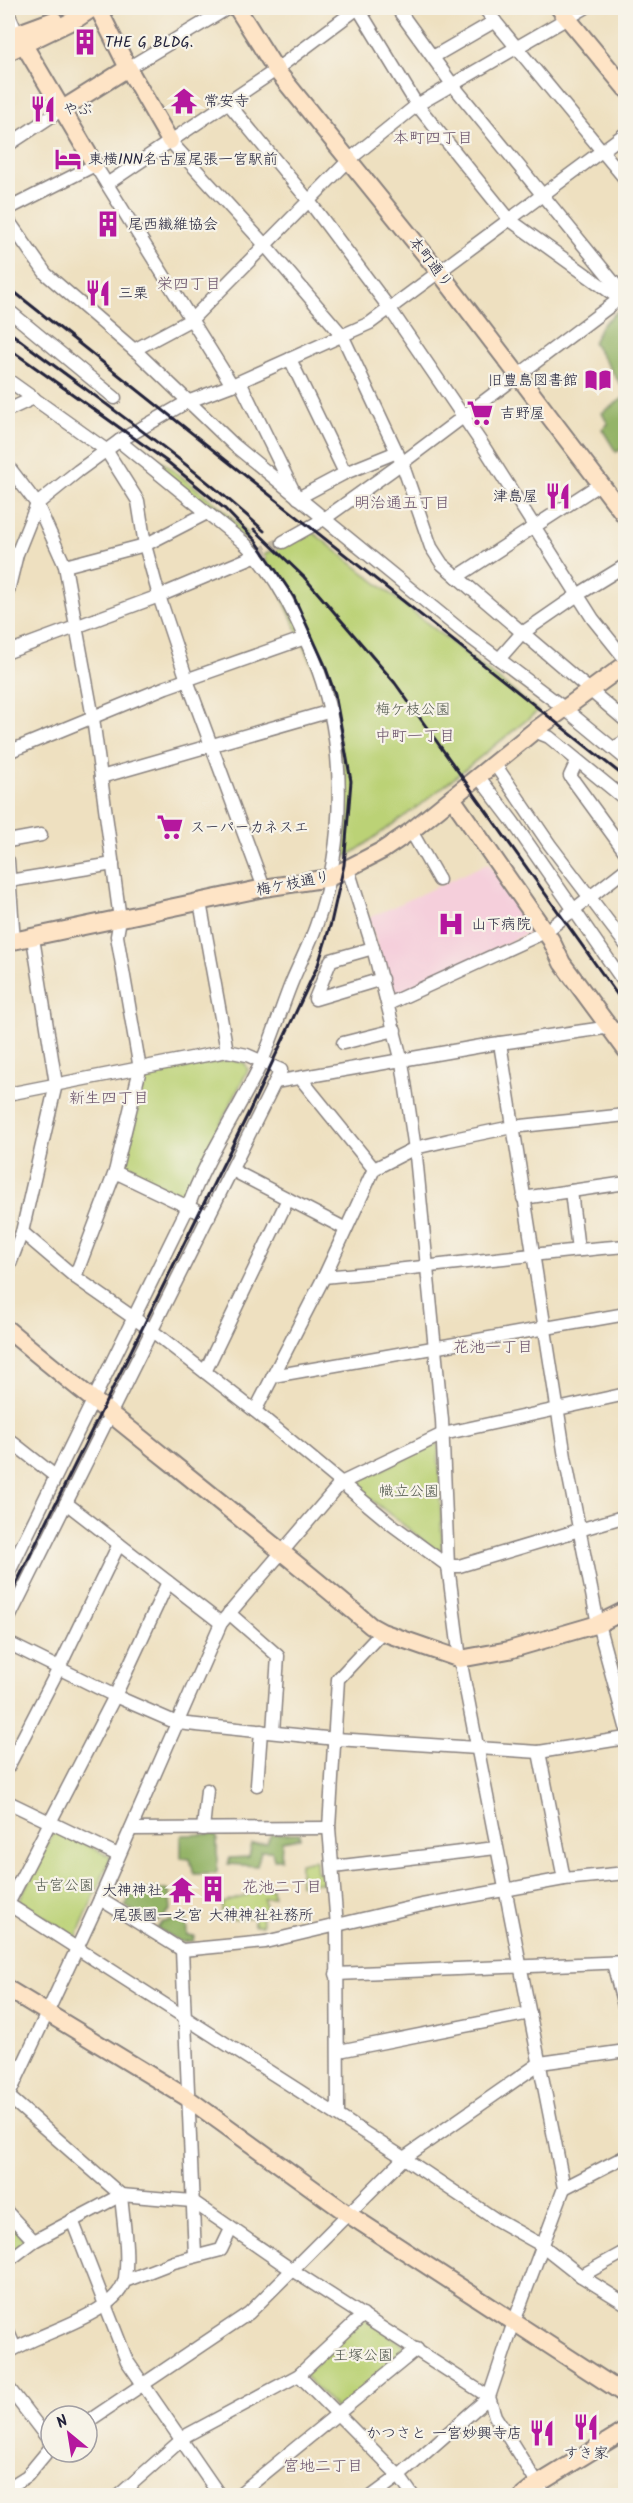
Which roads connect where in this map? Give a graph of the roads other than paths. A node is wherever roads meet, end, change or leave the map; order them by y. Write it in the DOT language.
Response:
graph roads {
  1 [pos="228,8"];
  2 [pos="237,8"];
  3 [pos="358,8"];
  4 [pos="398,8"];
  5 [pos="484,8"];
  6 [pos="585,8"];
  7 [pos="93,9"];
  8 [pos="8,13"];
  9 [pos="563,13"];
  10 [pos="495,21"];
  11 [pos="16,38"];
  12 [pos="517,48"];
  13 [pos="8,52"];
  14 [pos="433,57"];
  15 [pos="128,68"];
  16 [pos="276,70"];
  17 [pos="452,84"];
  18 [pos="626,89"];
  19 [pos="228,103"];
  20 [pos="417,105"];
  21 [pos="61,110"];
  22 [pos="626,133"];
  23 [pos="171,141"];
  24 [pos="8,145"];
  25 [pos="602,151"];
  26 [pos="350,159"];
  27 [pos="95,165"];
  28 [pos="626,180"];
  29 [pos="107,184"];
  30 [pos="542,195"];
  31 [pos="309,201"];
  32 [pos="8,210"];
  33 [pos="8,220"];
  34 [pos="510,220"];
  35 [pos="265,245"];
  36 [pos="440,273"];
  37 [pos="623,297"];
  38 [pos="390,309"];
  39 [pos="8,310"];
  40 [pos="192,319"];
  41 [pos="342,334"];
  42 [pos="134,350"];
  43 [pos="290,358"];
  44 [pos="518,376"];
  45 [pos="8,380"];
  46 [pos="236,384"];
  47 [pos="34,398"];
  48 [pos="115,398"];
  49 [pos="187,402"];
  50 [pos="8,410"];
  51 [pos="463,417"];
  52 [pos="119,441"];
  53 [pos="106,450"];
  54 [pos="400,458"];
  55 [pos="8,468"];
  56 [pos="345,473"];
  57 [pos="600,484"];
  58 [pos="298,498"];
  59 [pos="37,504"];
  60 [pos="207,513"];
  61 [pos="626,518"];
  62 [pos="324,519"];
  63 [pos="534,526"];
  64 [pos="283,542"];
  65 [pos="145,546"];
  66 [pos="12,554"];
  67 [pos="257,555"];
  68 [pos="626,565"];
  69 [pos="65,566"];
  70 [pos="457,577"];
  71 [pos="8,591"];
  72 [pos="579,594"];
  73 [pos="159,596"];
  74 [pos="77,628"];
  75 [pos="521,634"];
  76 [pos="305,638"];
  77 [pos="8,652"];
  78 [pos="499,659"];
  79 [pos="626,662"];
  80 [pos="187,680"];
  81 [pos="587,690"];
  82 [pos="564,708"];
  83 [pos="331,711"];
  84 [pos="93,718"];
  85 [pos="626,721"];
  86 [pos="534,731"];
  87 [pos="626,741"];
  88 [pos="212,747"];
  89 [pos="613,748"];
  90 [pos="8,752"];
  91 [pos="626,759"];
  92 [pos="576,761"];
  93 [pos="494,763"];
  94 [pos="478,776"];
  95 [pos="101,777"];
  96 [pos="452,798"];
  97 [pos="626,800"];
  98 [pos="411,831"];
  99 [pos="41,835"];
  100 [pos="8,841"];
  101 [pos="626,853"];
  102 [pos="8,861"];
  103 [pos="113,864"];
  104 [pos="348,869"];
  105 [pos="626,869"];
  106 [pos="329,878"];
  107 [pos="439,880"];
  108 [pos="9,881"];
  109 [pos="264,888"];
  110 [pos="590,897"];
  111 [pos="200,902"];
  112 [pos="574,911"];
  113 [pos="120,919"];
  114 [pos="545,932"];
  115 [pos="33,938"];
  116 [pos="11,942"];
  117 [pos="626,945"];
  118 [pos="373,948"];
  119 [pos="382,979"];
  120 [pos="626,985"];
  121 [pos="388,1004"];
  122 [pos="620,1029"];
  123 [pos="395,1030"];
  124 [pos="343,1043"];
  125 [pos="500,1043"];
  126 [pos="626,1050"];
  127 [pos="227,1051"];
  128 [pos="262,1061"];
  129 [pos="402,1062"];
  130 [pos="140,1069"];
  131 [pos="301,1079"];
  132 [pos="275,1082"];
  133 [pos="56,1084"];
  134 [pos="8,1094"];
  135 [pos="626,1115"];
  136 [pos="512,1127"];
  137 [pos="415,1148"];
  138 [pos="374,1169"];
  139 [pos="232,1170"];
  140 [pos="116,1172"];
  141 [pos="626,1183"];
  142 [pos="572,1191"];
  143 [pos="523,1198"];
  144 [pos="288,1199"];
  145 [pos="188,1207"];
  146 [pos="209,1217"];
  147 [pos="346,1229"];
  148 [pos="21,1232"];
  149 [pos="626,1246"];
  150 [pos="578,1250"];
  151 [pos="532,1254"];
  152 [pos="427,1268"];
  153 [pos="8,1269"];
  154 [pos="75,1276"];
  155 [pos="324,1277"];
  156 [pos="626,1314"];
  157 [pos="133,1319"];
  158 [pos="8,1330"];
  159 [pos="151,1330"];
  160 [pos="545,1330"];
  161 [pos="435,1347"];
  162 [pos="205,1372"];
  163 [pos="273,1376"];
  164 [pos="626,1394"];
  165 [pos="93,1401"];
  166 [pos="557,1407"];
  167 [pos="255,1411"];
  168 [pos="110,1414"];
  169 [pos="443,1434"];
  170 [pos="8,1439"];
  171 [pos="55,1476"];
  172 [pos="341,1483"];
  173 [pos="66,1503"];
  174 [pos="626,1516"];
  175 [pos="579,1530"];
  176 [pos="119,1544"];
  177 [pos="283,1551"];
  178 [pos="448,1566"];
  179 [pos="8,1574"];
  180 [pos="168,1582"];
  181 [pos="626,1610"];
  182 [pos="229,1613"];
  183 [pos="8,1620"];
  184 [pos="220,1623"];
  185 [pos="598,1624"];
  186 [pos="382,1632"];
  187 [pos="8,1643"];
  188 [pos="460,1659"];
  189 [pos="59,1668"];
  190 [pos="115,1696"];
  191 [pos="177,1723"];
  192 [pos="626,1727"];
  193 [pos="267,1731"];
  194 [pos="626,1738"];
  195 [pos="336,1739"];
  196 [pos="477,1750"];
  197 [pos="539,1752"];
  198 [pos="8,1767"];
  199 [pos="257,1785"];
  200 [pos="207,1790"];
  201 [pos="8,1803"];
  202 [pos="50,1824"];
  203 [pos="329,1828"];
  204 [pos="131,1829"];
  205 [pos="203,1829"];
  206 [pos="496,1848"];
  207 [pos="118,1855"];
  208 [pos="333,1867"];
  209 [pos="626,1873"];
  210 [pos="564,1879"];
  211 [pos="506,1891"];
  212 [pos="100,1899"];
  213 [pos="337,1926"];
  214 [pos="77,1948"];
  215 [pos="182,1950"];
  216 [pos="620,1963"];
  217 [pos="520,1966"];
  218 [pos="336,1974"];
  219 [pos="8,1989"];
  220 [pos="46,2013"];
  221 [pos="530,2013"];
  222 [pos="626,2014"];
  223 [pos="184,2017"];
  224 [pos="339,2051"];
  225 [pos="626,2051"];
  226 [pos="540,2063"];
  227 [pos="8,2096"];
  228 [pos="186,2097"];
  229 [pos="338,2115"];
  230 [pos="626,2156"];
  231 [pos="404,2158"];
  232 [pos="564,2188"];
  233 [pos="121,2195"];
  234 [pos="192,2201"];
  235 [pos="8,2213"];
  236 [pos="348,2214"];
  237 [pos="72,2220"];
  238 [pos="231,2229"];
  239 [pos="34,2241"];
  240 [pos="543,2246"];
  241 [pos="626,2251"];
  242 [pos="195,2255"];
  243 [pos="8,2261"];
  244 [pos="292,2270"];
  245 [pos="580,2276"];
  246 [pos="124,2281"];
  247 [pos="626,2304"];
  248 [pos="104,2306"];
  249 [pos="363,2315"];
  250 [pos="514,2322"];
  251 [pos="8,2332"];
  252 [pos="417,2349"];
  253 [pos="11,2351"];
  254 [pos="299,2375"];
  255 [pos="143,2385"];
  256 [pos="8,2387"];
  257 [pos="626,2395"];
  258 [pos="489,2397"];
  259 [pos="99,2414"];
  260 [pos="338,2415"];
  261 [pos="39,2429"];
  262 [pos="626,2430"];
  263 [pos="181,2440"];
  264 [pos="39,2460"];
  265 [pos="399,2476"];
  266 [pos="8,2488"];
  267 [pos="542,2490"];
  268 [pos="118,2496"];
  269 [pos="220,2496"];
  270 [pos="237,2496"];
  271 [pos="372,2496"];
  272 [pos="413,2496"];
  273 [pos="523,2496"];
  1 -- 15 [label="street"];
  2 -- 16 [label="street, 本町通り"];
  3 -- 16 [label="street"];
  3 -- 20 [label="street"];
  4 -- 14 [label="street"];
  5 -- 10 [label="street"];
  6 -- 9 [label="street"];
  7 -- 11 [label="street"];
  7 -- 15 [label="street"];
  8 -- 11 [label="street"];
  9 -- 12 [label="street"];
  9 -- 18 [label="street"];
  10 -- 12 [label="street"];
  10 -- 14 [label="street"];
  11 -- 13 [label="street"];
  11 -- 21 [label="street"];
  12 -- 17 [label="street"];
  12 -- 25 [label="street"];
  14 -- 17 [label="street"];
  15 -- 21 [label="street"];
  15 -- 23 [label="street"];
  16 -- 19 [label="street"];
  16 -- 26 [label="street, 本町通り"];
  17 -- 20 [label="street"];
  17 -- 30 [label="street"];
  19 -- 23 [label="street"];
  19 -- 31 [label="street"];
  20 -- 26 [label="street"];
  20 -- 34 [label="street"];
  21 -- 24 [label="street"];
  21 -- 27 [label="street"];
  22 -- 25 [label="street"];
  23 -- 29 [label="street"];
  23 -- 35 [label="street"];
  25 -- 28 [label="street"];
  25 -- 30 [label="street"];
  26 -- 31 [label="street"];
  26 -- 36 [label="street, 本町通り"];
  27 -- 29 [label="street"];
  27 -- 32 [label="street"];
  29 -- 40 [label="street"];
  30 -- 34 [label="street"];
  30 -- 37 [label="street"];
  31 -- 35 [label="street"];
  31 -- 38 [label="street"];
  33 -- 42 [label="street"];
  34 -- 36 [label="street"];
  34 -- 37 [label="street"];
  35 -- 40 [label="street"];
  35 -- 41 [label="street"];
  36 -- 38 [label="street"];
  36 -- 44 [label="street, 本町通り"];
  37 -- 44 [label="street"];
  38 -- 41 [label="street"];
  38 -- 51 [label="street"];
  39 -- 48 [label="street"];
  40 -- 42 [label="street"];
  40 -- 46 [label="street"];
  41 -- 43 [label="street"];
  41 -- 54 [label="street"];
  42 -- 49 [label="street"];
  43 -- 46 [label="street"];
  43 -- 56 [label="street"];
  44 -- 51 [label="street"];
  44 -- 57 [label="street, 本町通り"];
  45 -- 47 [label="street"];
  46 -- 49 [label="street"];
  46 -- 58 [label="street"];
  47 -- 50 [label="street"];
  47 -- 53 [label="street"];
  49 -- 52 [label="street"];
  49 -- 58 [label="street"];
  51 -- 54 [label="street"];
  51 -- 63 [label="street"];
  52 -- 53 [label="street"];
  52 -- 60 [label="street"];
  53 -- 59 [label="street"];
  53 -- 65 [label="street"];
  54 -- 56 [label="street"];
  54 -- 62 [label="street"];
  54 -- 70 [label="street"];
  55 -- 59 [label="street"];
  56 -- 58 [label="street"];
  57 -- 61 [label="street, 本町通り"];
  57 -- 63 [label="street"];
  58 -- 62 [label="street"];
  59 -- 66 [label="street"];
  59 -- 69 [label="street"];
  60 -- 65 [label="street"];
  60 -- 67 [label="street"];
  62 -- 64 [label="street"];
  62 -- 78 [label="street"];
  63 -- 70 [label="street"];
  63 -- 72 [label="street"];
  65 -- 69 [label="street"];
  65 -- 73 [label="street"];
  66 -- 71 [label="street"];
  67 -- 73 [label="street"];
  67 -- 76 [label="street"];
  68 -- 72 [label="street"];
  69 -- 74 [label="street"];
  70 -- 75 [label="street"];
  72 -- 75 [label="street"];
  72 -- 79 [label="street"];
  73 -- 74 [label="street"];
  73 -- 80 [label="street"];
  74 -- 77 [label="street"];
  74 -- 84 [label="street"];
  75 -- 78 [label="street"];
  75 -- 81 [label="street"];
  76 -- 80 [label="street"];
  76 -- 83 [label="street"];
  78 -- 82 [label="street"];
  79 -- 81 [label="street, 梅ケ枝通り"];
  80 -- 84 [label="street"];
  80 -- 88 [label="street"];
  81 -- 82 [label="street, 梅ケ枝通り"];
  81 -- 85 [label="street"];
  82 -- 86 [label="street, 梅ケ枝通り"];
  82 -- 89 [label="street"];
  83 -- 88 [label="street"];
  83 -- 106 [label="street"];
  84 -- 90 [label="street"];
  84 -- 95 [label="street"];
  86 -- 92 [label="street"];
  86 -- 93 [label="street, 梅ケ枝通り"];
  87 -- 89 [label="street"];
  88 -- 95 [label="street"];
  88 -- 109 [label="street"];
  89 -- 91 [label="street"];
  92 -- 97 [label="street"];
  92 -- 101 [label="street"];
  93 -- 94 [label="street, 梅ケ枝通り"];
  93 -- 110 [label="street"];
  94 -- 96 [label="street, 梅ケ枝通り"];
  94 -- 112 [label="street"];
  95 -- 103 [label="street"];
  96 -- 98 [label="street, 梅ケ枝通り"];
  96 -- 114 [label="street"];
  98 -- 104 [label="street, 梅ケ枝通り"];
  98 -- 107 [label="street"];
  99 -- 100 [label="street"];
  102 -- 108 [label="street"];
  103 -- 108 [label="street"];
  103 -- 113 [label="street"];
  104 -- 106 [label="street, 梅ケ枝通り"];
  104 -- 118 [label="street"];
  105 -- 110 [label="street"];
  106 -- 109 [label="street, 梅ケ枝通り"];
  106 -- 128 [label="street"];
  108 -- 116 [label="street"];
  109 -- 111 [label="street, 梅ケ枝通り"];
  110 -- 112 [label="street"];
  110 -- 117 [label="street"];
  111 -- 113 [label="street, 梅ケ枝通り"];
  111 -- 127 [label="street"];
  112 -- 114 [label="street"];
  112 -- 120 [label="street"];
  113 -- 115 [label="street, 梅ケ枝通り"];
  113 -- 130 [label="street"];
  114 -- 121 [label="street"];
  114 -- 122 [label="street"];
  115 -- 116 [label="street, 梅ケ枝通り"];
  115 -- 133 [label="street"];
  118 -- 119 [label="street"];
  118 -- 119 [label="street"];
  119 -- 121 [label="street"];
  121 -- 123 [label="street"];
  122 -- 125 [label="street"];
  122 -- 126 [label="street"];
  123 -- 124 [label="street"];
  123 -- 129 [label="street"];
  125 -- 129 [label="street"];
  125 -- 136 [label="street"];
  127 -- 128 [label="street"];
  127 -- 130 [label="street"];
  128 -- 132 [label="street"];
  128 -- 145 [label="street"];
  129 -- 131 [label="street"];
  129 -- 137 [label="street"];
  130 -- 133 [label="street"];
  130 -- 140 [label="street"];
  131 -- 132 [label="street"];
  131 -- 138 [label="street"];
  132 -- 139 [label="street"];
  133 -- 134 [label="street"];
  133 -- 148 [label="street"];
  135 -- 136 [label="street"];
  136 -- 137 [label="street"];
  136 -- 143 [label="street"];
  137 -- 138 [label="street"];
  137 -- 152 [label="street"];
  138 -- 147 [label="street"];
  139 -- 144 [label="street"];
  139 -- 146 [label="street"];
  140 -- 145 [label="street"];
  140 -- 154 [label="street"];
  141 -- 142 [label="street"];
  142 -- 143 [label="street"];
  142 -- 150 [label="street"];
  143 -- 151 [label="street"];
  144 -- 147 [label="street"];
  144 -- 162 [label="street"];
  145 -- 146 [label="street"];
  145 -- 157 [label="street"];
  146 -- 159 [label="street"];
  147 -- 155 [label="street"];
  148 -- 153 [label="street"];
  148 -- 154 [label="street"];
  149 -- 150 [label="street"];
  150 -- 151 [label="street"];
  151 -- 152 [label="street"];
  151 -- 160 [label="street"];
  152 -- 155 [label="street"];
  152 -- 161 [label="street"];
  154 -- 157 [label="street"];
  155 -- 163 [label="street"];
  156 -- 160 [label="street"];
  157 -- 159 [label="street"];
  157 -- 165 [label="street"];
  158 -- 165 [label="street"];
  159 -- 162 [label="street"];
  159 -- 168 [label="street"];
  160 -- 161 [label="street"];
  160 -- 166 [label="street"];
  161 -- 163 [label="street"];
  161 -- 169 [label="street"];
  162 -- 167 [label="street"];
  163 -- 167 [label="street"];
  164 -- 166 [label="street"];
  165 -- 168 [label="street"];
  165 -- 171 [label="street"];
  166 -- 169 [label="street"];
  166 -- 175 [label="street"];
  167 -- 172 [label="street"];
  168 -- 173 [label="street"];
  168 -- 177 [label="street"];
  169 -- 172 [label="street"];
  169 -- 178 [label="street"];
  170 -- 171 [label="street"];
  171 -- 179 [label="street"];
  172 -- 177 [label="street"];
  172 -- 178 [label="street"];
  173 -- 176 [label="street"];
  173 -- 183 [label="street"];
  174 -- 175 [label="street"];
  175 -- 178 [label="street"];
  175 -- 185 [label="street"];
  176 -- 180 [label="street"];
  176 -- 189 [label="street"];
  177 -- 182 [label="street"];
  177 -- 186 [label="street"];
  178 -- 188 [label="street"];
  180 -- 184 [label="street"];
  180 -- 190 [label="street"];
  181 -- 185 [label="street"];
  182 -- 184 [label="street"];
  182 -- 193 [label="street"];
  184 -- 191 [label="street"];
  185 -- 188 [label="street"];
  185 -- 192 [label="street"];
  186 -- 188 [label="street"];
  186 -- 195 [label="street"];
  187 -- 189 [label="street"];
  188 -- 196 [label="street"];
  189 -- 190 [label="street"];
  189 -- 198 [label="street"];
  190 -- 191 [label="street"];
  190 -- 202 [label="street"];
  191 -- 193 [label="street"];
  191 -- 204 [label="street"];
  193 -- 195 [label="street"];
  193 -- 199 [label="street"];
  194 -- 197 [label="street"];
  195 -- 196 [label="street"];
  195 -- 203 [label="street"];
  196 -- 197 [label="street"];
  196 -- 206 [label="street"];
  197 -- 210 [label="street"];
  200 -- 205 [label="street"];
  201 -- 202 [label="street"];
  202 -- 207 [label="street"];
  202 -- 214 [label="street"];
  203 -- 205 [label="street"];
  203 -- 208 [label="street"];
  204 -- 205 [label="street"];
  204 -- 207 [label="street"];
  206 -- 208 [label="street"];
  206 -- 211 [label="street"];
  207 -- 212 [label="street"];
  208 -- 213 [label="street"];
  209 -- 210 [label="street"];
  210 -- 211 [label="street"];
  211 -- 213 [label="street"];
  211 -- 217 [label="street"];
  212 -- 214 [label="street"];
  212 -- 215 [label="street"];
  213 -- 215 [label="street"];
  213 -- 218 [label="street"];
  214 -- 220 [label="street"];
  214 -- 223 [label="street"];
  215 -- 223 [label="street"];
  216 -- 217 [label="street"];
  216 -- 222 [label="street"];
  217 -- 218 [label="street"];
  217 -- 221 [label="street"];
  218 -- 224 [label="street"];
  219 -- 220 [label="street"];
  220 -- 227 [label="street"];
  220 -- 228 [label="street"];
  221 -- 224 [label="street"];
  221 -- 226 [label="street"];
  223 -- 228 [label="street"];
  223 -- 229 [label="street"];
  224 -- 229 [label="street"];
  225 -- 226 [label="street"];
  226 -- 231 [label="street"];
  226 -- 232 [label="street"];
  227 -- 233 [label="street"];
  228 -- 234 [label="street"];
  228 -- 236 [label="street"];
  229 -- 231 [label="street"];
  230 -- 232 [label="street"];
  231 -- 236 [label="street"];
  231 -- 240 [label="street"];
  232 -- 240 [label="street"];
  233 -- 234 [label="street"];
  233 -- 237 [label="street"];
  233 -- 246 [label="street"];
  234 -- 238 [label="street"];
  234 -- 242 [label="street"];
  235 -- 239 [label="street"];
  236 -- 244 [label="street"];
  236 -- 250 [label="street"];
  237 -- 239 [label="street"];
  237 -- 248 [label="street"];
  238 -- 242 [label="street"];
  238 -- 244 [label="street"];
  239 -- 243 [label="street"];
  240 -- 245 [label="street"];
  240 -- 250 [label="street"];
  241 -- 245 [label="street"];
  242 -- 246 [label="street"];
  244 -- 249 [label="street"];
  244 -- 255 [label="street"];
  245 -- 247 [label="street"];
  246 -- 248 [label="street"];
  248 -- 253 [label="street"];
  248 -- 255 [label="street"];
  249 -- 252 [label="street"];
  249 -- 254 [label="street"];
  250 -- 257 [label="street"];
  250 -- 258 [label="street"];
  251 -- 253 [label="street"];
  252 -- 258 [label="street"];
  252 -- 260 [label="street"];
  254 -- 260 [label="street"];
  254 -- 263 [label="street"];
  255 -- 259 [label="street"];
  255 -- 263 [label="street"];
  256 -- 261 [label="street"];
  258 -- 265 [label="street"];
  258 -- 267 [label="street"];
  260 -- 265 [label="street"];
  260 -- 270 [label="street"];
  262 -- 267 [label="street"];
  263 -- 268 [label="street"];
  263 -- 269 [label="street"];
  264 -- 266 [label="street"];
  265 -- 271 [label="street"];
  265 -- 272 [label="street"];
  267 -- 273 [label="street"];
}
